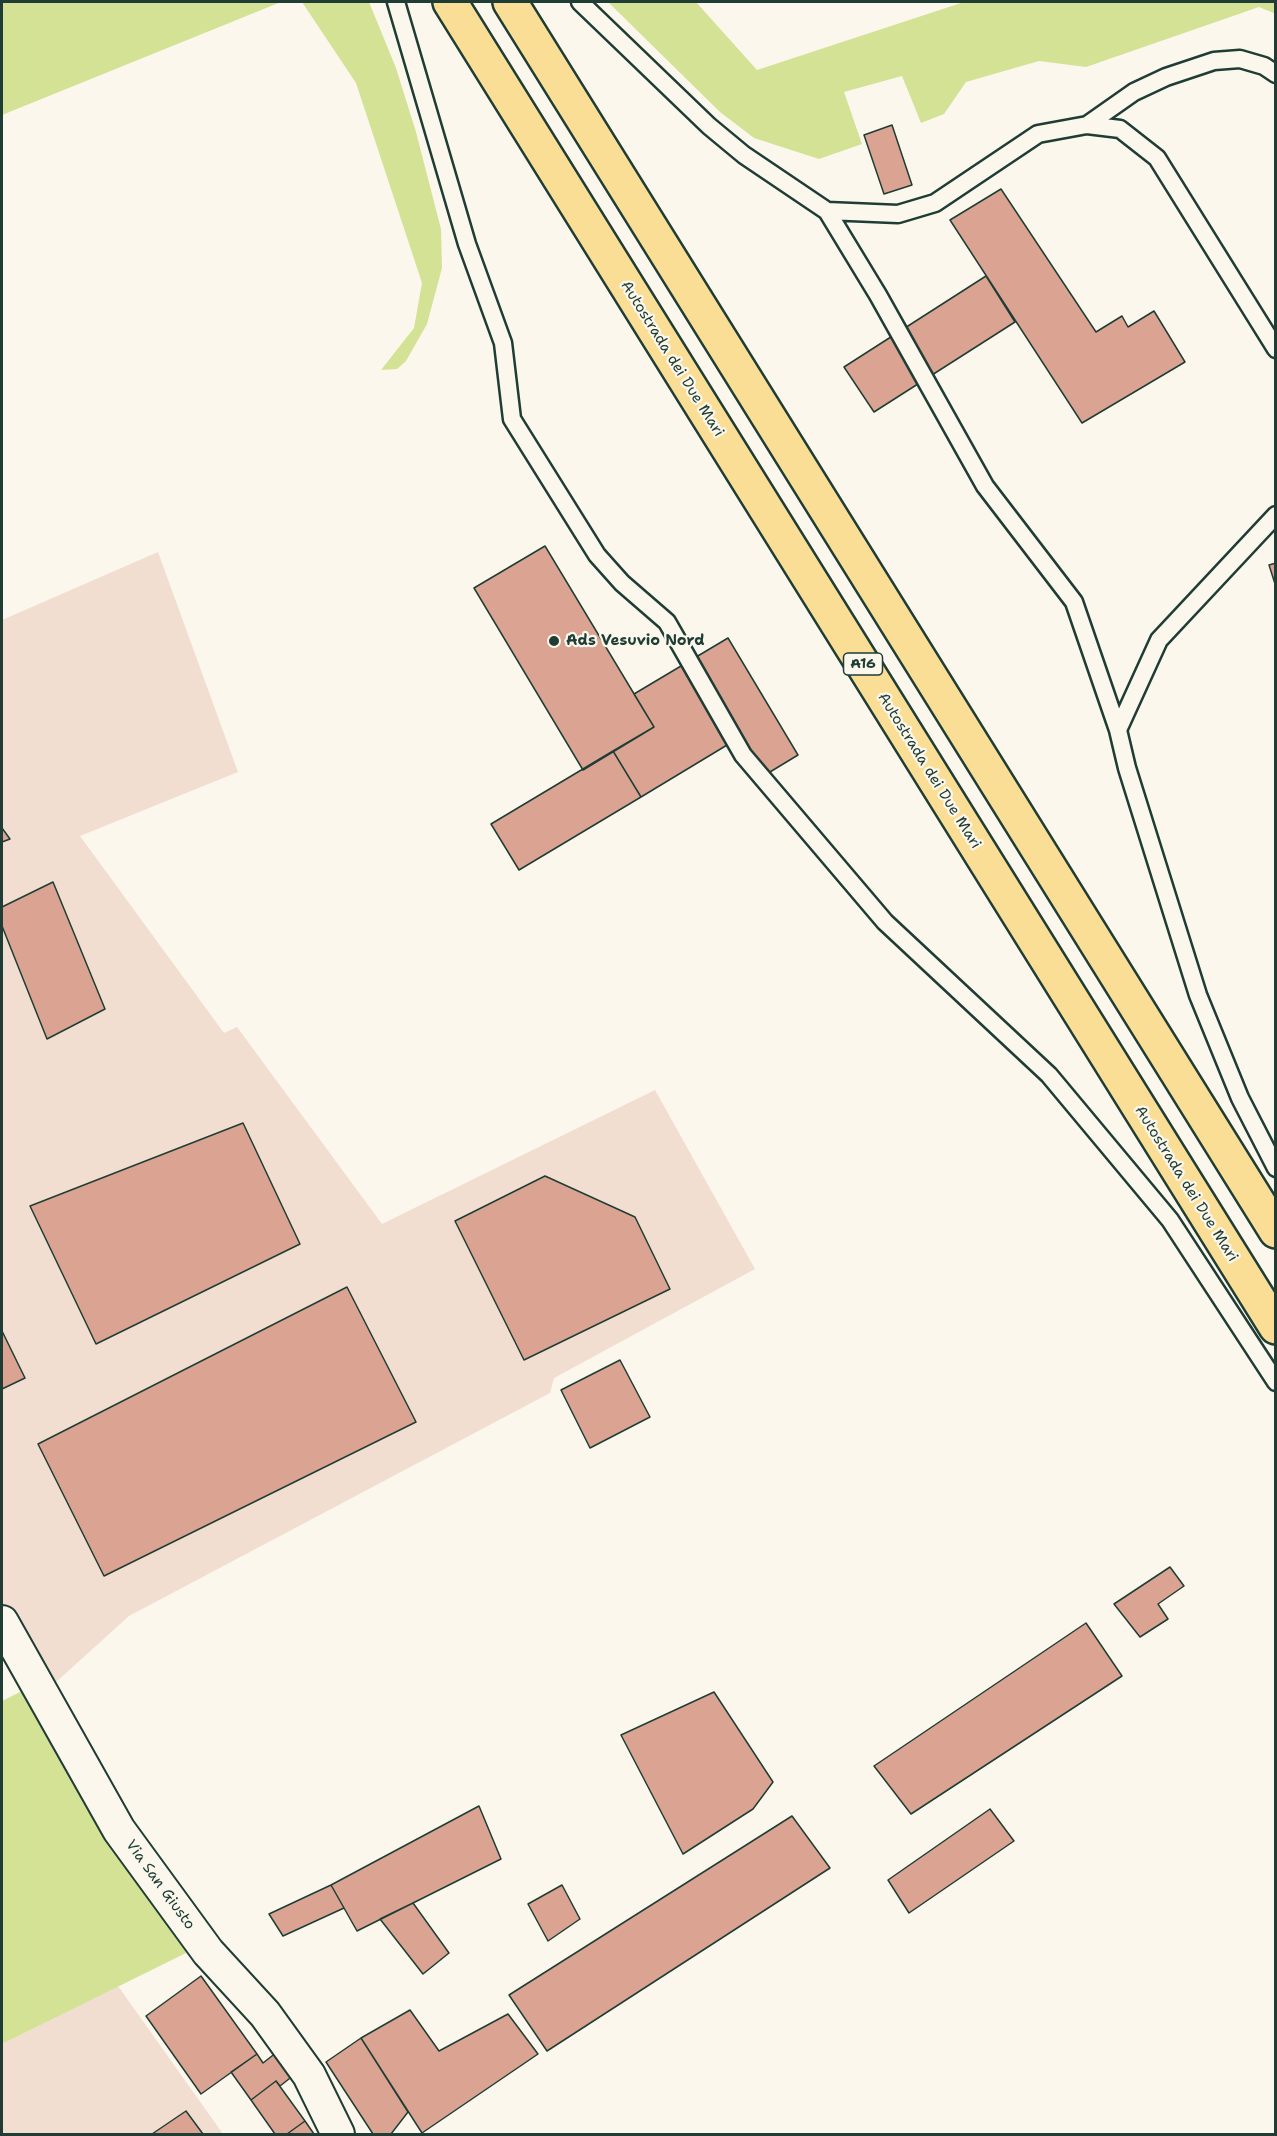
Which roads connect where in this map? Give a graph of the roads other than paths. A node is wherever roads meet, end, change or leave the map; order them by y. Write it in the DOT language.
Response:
graph roads {
  1 [pos="396,2"];
  2 [pos="450,2"];
  3 [pos="510,2"];
  4 [pos="580,2"];
  5 [pos="1275,75"];
  6 [pos="1087,125"];
  7 [pos="827,211"];
  8 [pos="1275,349"];
  9 [pos="1275,515"];
  10 [pos="1118,730"];
  11 [pos="1275,1168"];
  12 [pos="1275,1231"];
  13 [pos="1275,1327"];
  14 [pos="1275,1382"];
  15 [pos="2,1622"];
  16 [pos="338,2134"];
  1 -- 14 [label="lane"];
  2 -- 13 [label="highway, Autostrada dei Due Mari / A16"];
  3 -- 12 [label="highway"];
  4 -- 7 [label="lane"];
  5 -- 6 [label="lane"];
  6 -- 7 [label="lane"];
  6 -- 8 [label="lane"];
  7 -- 10 [label="lane"];
  9 -- 10 [label="lane"];
  10 -- 11 [label="lane"];
  15 -- 16 [label="street, Via San Giusto"];
}
